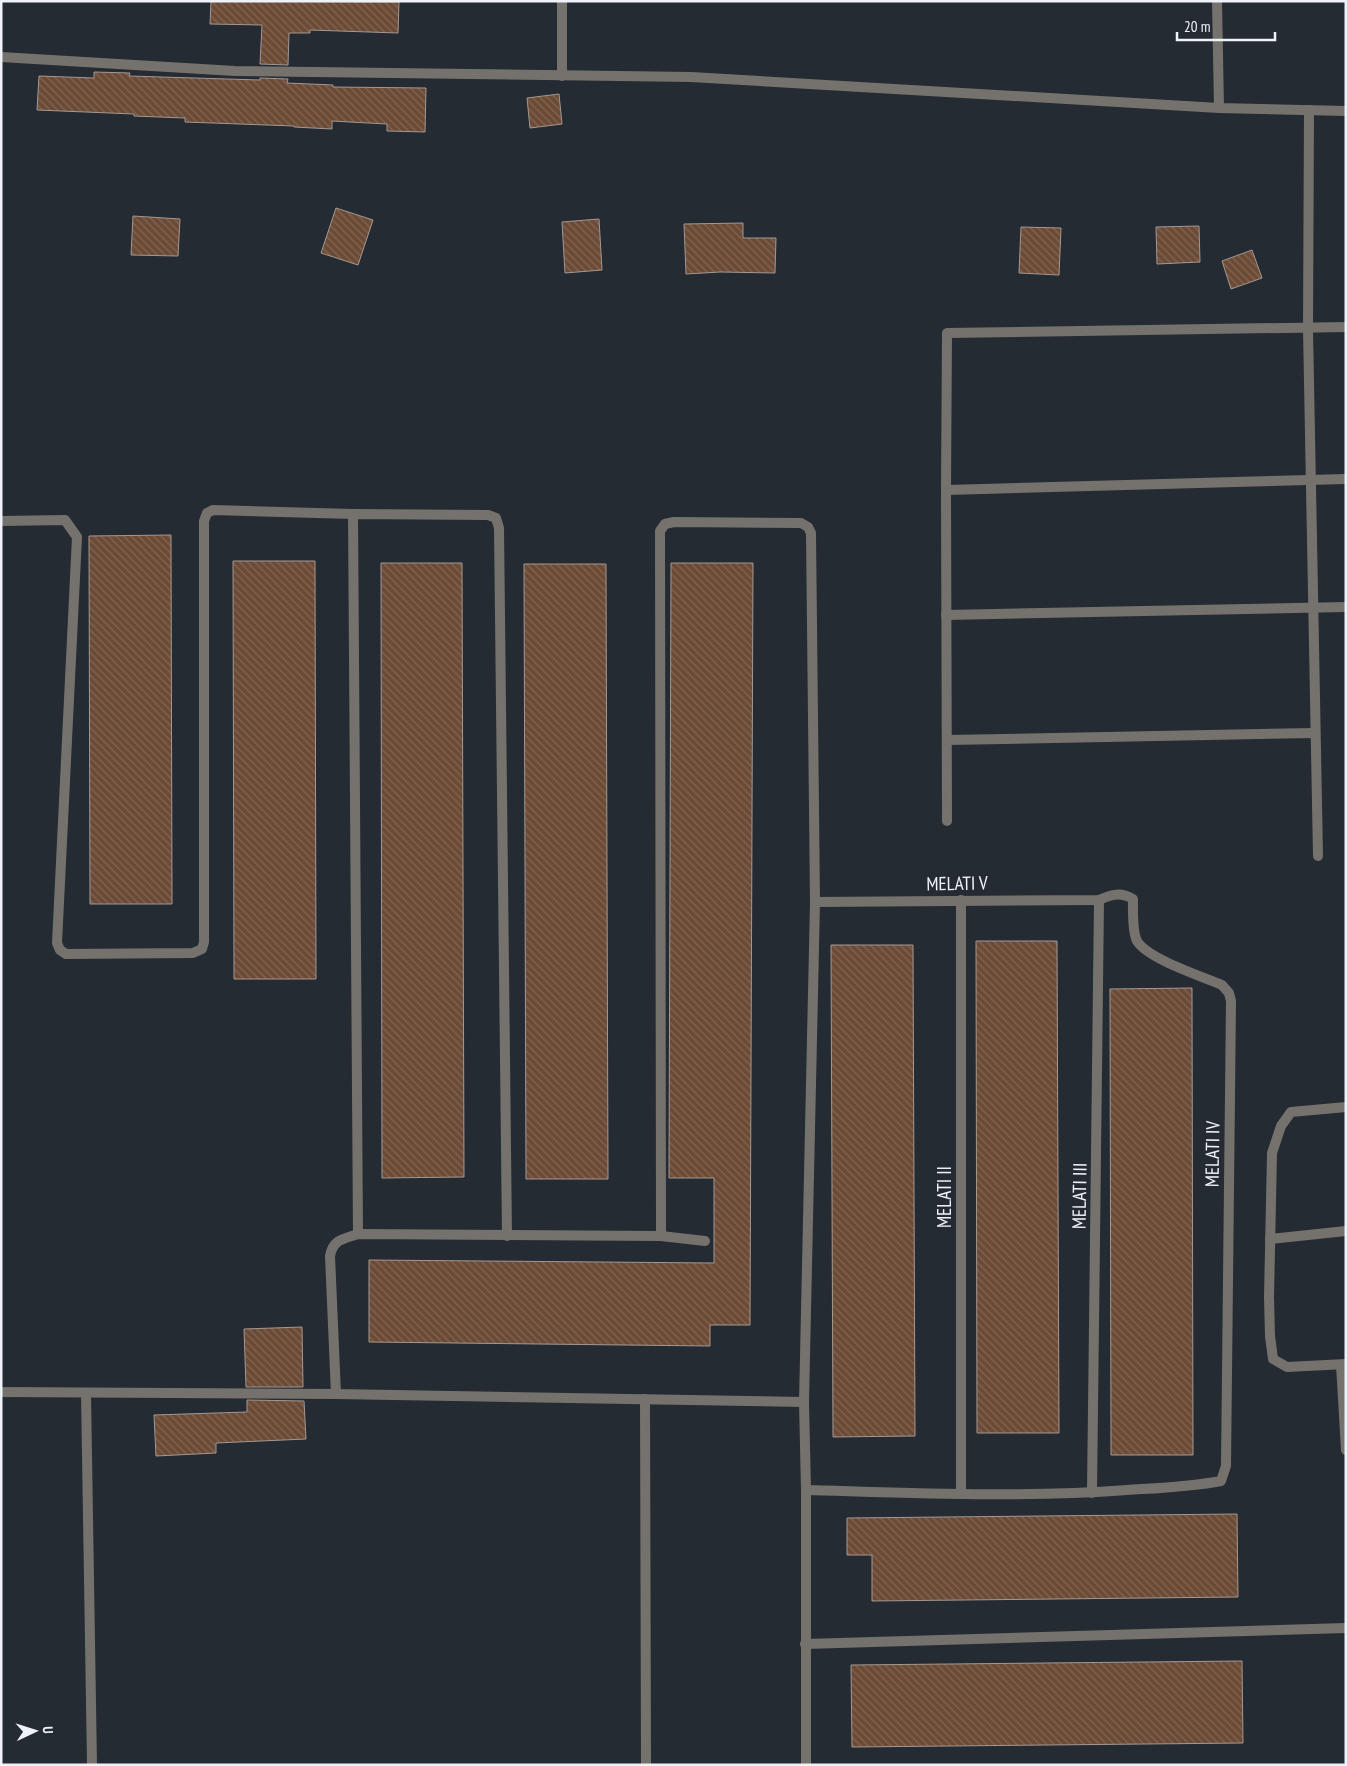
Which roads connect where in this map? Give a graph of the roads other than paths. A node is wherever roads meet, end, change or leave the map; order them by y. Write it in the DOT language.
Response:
graph roads {
  1 [pos="562,1"];
  2 [pos="1217,1"];
  3 [pos="1,57"];
  4 [pos="562,76"];
  5 [pos="1219,108"];
  6 [pos="1309,110"];
  7 [pos="1346,111"];
  8 [pos="1346,327"];
  9 [pos="1308,328"];
  10 [pos="1346,479"];
  11 [pos="1310,480"];
  12 [pos="946,490"];
  13 [pos="353,514"];
  14 [pos="1,521"];
  15 [pos="1313,607"];
  16 [pos="1346,607"];
  17 [pos="946,615"];
  18 [pos="1315,733"];
  19 [pos="947,740"];
  20 [pos="947,821"];
  21 [pos="1318,856"];
  22 [pos="961,900"];
  23 [pos="1099,900"];
  24 [pos="815,902"];
  25 [pos="1346,1107"];
  26 [pos="1346,1231"];
  27 [pos="358,1234"];
  28 [pos="507,1236"];
  29 [pos="661,1236"];
  30 [pos="1270,1239"];
  31 [pos="705,1241"];
  32 [pos="1343,1365"];
  33 [pos="1,1392"];
  34 [pos="86,1393"];
  35 [pos="336,1394"];
  36 [pos="645,1399"];
  37 [pos="804,1402"];
  38 [pos="1346,1450"];
  39 [pos="806,1490"];
  40 [pos="1092,1493"];
  41 [pos="961,1494"];
  42 [pos="1346,1628"];
  43 [pos="805,1644"];
  44 [pos="92,1765"];
  45 [pos="646,1765"];
  46 [pos="806,1765"];
  1 -- 4 [label="street"];
  2 -- 5 [label="street"];
  3 -- 4 [label="street"];
  4 -- 5 [label="street"];
  5 -- 6 [label="street"];
  6 -- 7 [label="street"];
  6 -- 9 [label="street"];
  8 -- 9 [label="street"];
  9 -- 11 [label="street"];
  9 -- 12 [label="street"];
  10 -- 11 [label="street"];
  11 -- 12 [label="street"];
  11 -- 15 [label="street"];
  12 -- 17 [label="street"];
  13 -- 14 [label="street"];
  13 -- 27 [label="street"];
  13 -- 28 [label="street"];
  15 -- 16 [label="street"];
  15 -- 17 [label="street"];
  15 -- 18 [label="street"];
  17 -- 19 [label="street"];
  18 -- 19 [label="street"];
  18 -- 21 [label="street"];
  19 -- 20 [label="street"];
  22 -- 23 [label="street, MELATI V"];
  22 -- 24 [label="street, MELATI V"];
  22 -- 41 [label="street, MELATI II"];
  23 -- 40 [label="street, MELATI III"];
  23 -- 40 [label="street, MELATI IV"];
  24 -- 29 [label="street"];
  24 -- 37 [label="street"];
  25 -- 30 [label="street"];
  26 -- 30 [label="street"];
  27 -- 28 [label="street"];
  27 -- 35 [label="street"];
  28 -- 29 [label="street"];
  29 -- 31 [label="street"];
  30 -- 32 [label="street"];
  32 -- 38 [label="street"];
  33 -- 34 [label="street"];
  34 -- 35 [label="street"];
  34 -- 44 [label="street"];
  35 -- 36 [label="street"];
  36 -- 37 [label="street"];
  36 -- 45 [label="street"];
  37 -- 39 [label="street"];
  39 -- 41 [label="street"];
  39 -- 43 [label="street"];
  40 -- 41 [label="street"];
  42 -- 43 [label="street"];
  43 -- 46 [label="street"];
}
